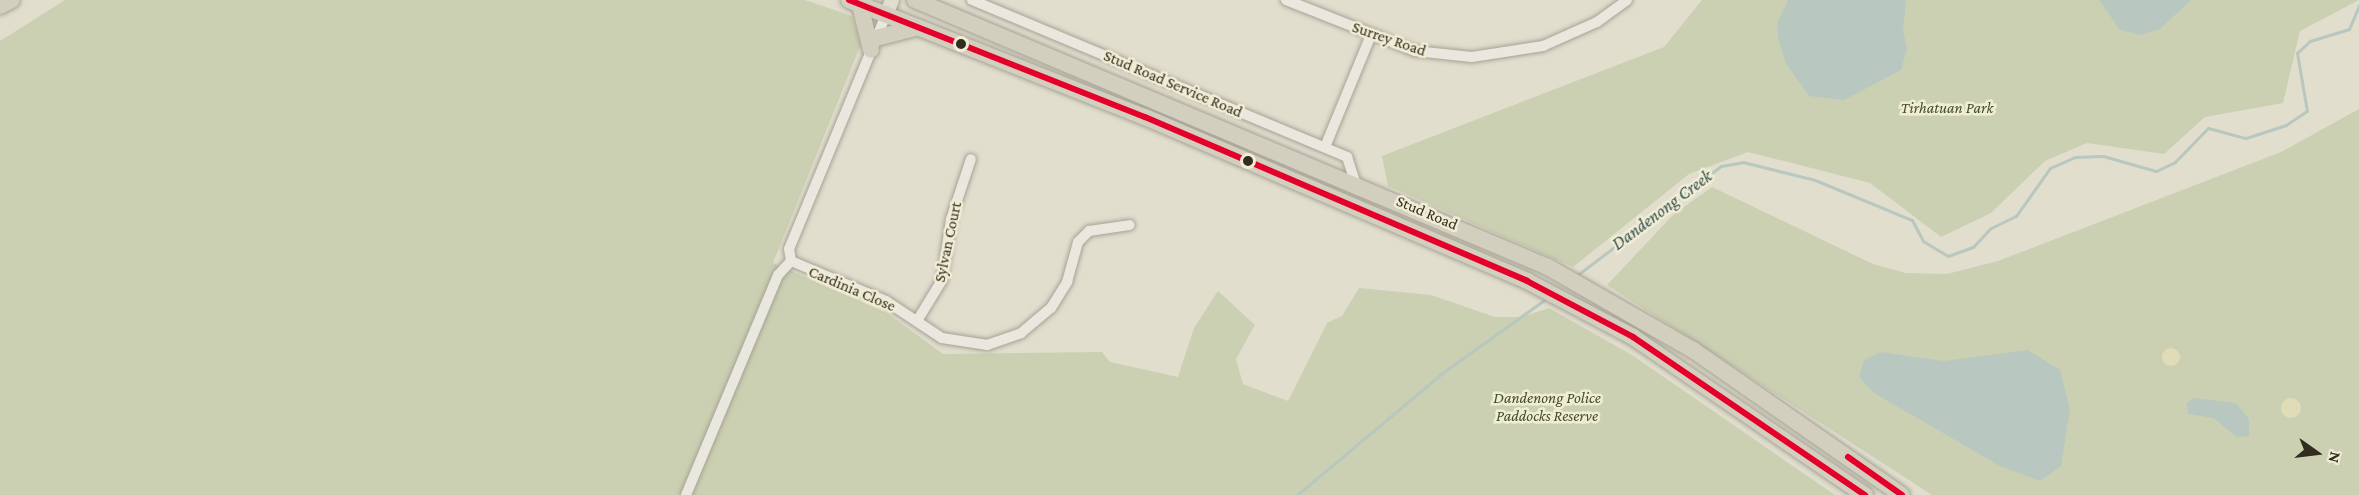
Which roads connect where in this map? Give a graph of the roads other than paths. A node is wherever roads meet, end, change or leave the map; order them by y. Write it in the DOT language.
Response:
graph roads {
  1 [pos="12,0"];
  2 [pos="919,0"];
  3 [pos="972,0"];
  4 [pos="1286,0"];
  5 [pos="1627,0"];
  6 [pos="854,2"];
  7 [pos="0,6"];
  8 [pos="889,8"];
  9 [pos="915,27"];
  10 [pos="1371,35"];
  11 [pos="874,44"];
  12 [pos="1325,147"];
  13 [pos="971,159"];
  14 [pos="1356,184"];
  15 [pos="1130,225"];
  16 [pos="791,261"];
  17 [pos="917,321"];
  18 [pos="686,495"];
  19 [pos="1865,495"];
  20 [pos="1902,495"];
  1 -- 7 [label="highway"];
  2 -- 14 [label="highway, Stud Road"];
  3 -- 12 [label="street, Stud Road Service Road"];
  4 -- 10 [label="street, Surrey Road"];
  5 -- 10 [label="street, Surrey Road"];
  6 -- 8 [label="highway, Stud Road"];
  6 -- 11 [label="highway"];
  8 -- 9 [label="highway, Stud Road"];
  8 -- 11 [label="street"];
  9 -- 11 [label="highway"];
  9 -- 19 [label="highway, Stud Road"];
  10 -- 12 [label="street"];
  11 -- 16 [label="street"];
  12 -- 14 [label="street, Stud Road Service Road"];
  13 -- 17 [label="street, Sylvan Court"];
  14 -- 20 [label="highway, Stud Road"];
  15 -- 17 [label="street, Cardinia Close"];
  16 -- 17 [label="street, Cardinia Close"];
  16 -- 18 [label="street"];
}
